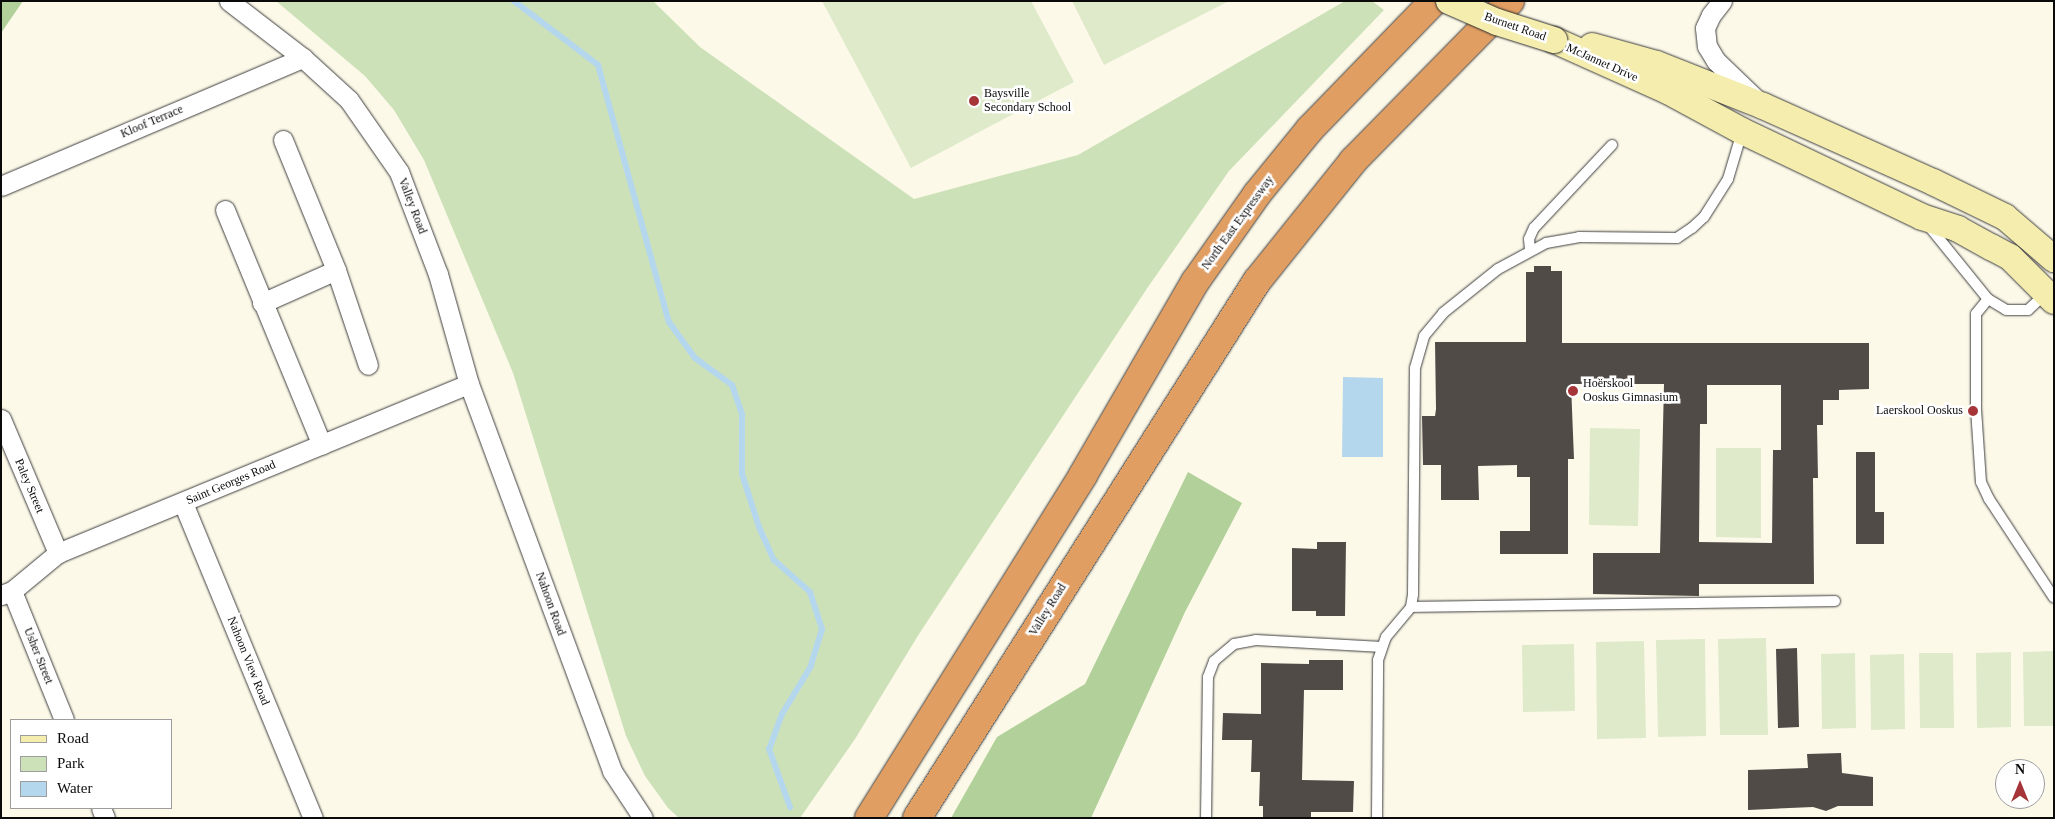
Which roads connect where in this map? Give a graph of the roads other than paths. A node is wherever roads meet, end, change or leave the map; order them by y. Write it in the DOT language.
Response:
graph roads {
  1 [pos="229,1"];
  2 [pos="1434,1"];
  3 [pos="1449,1"];
  4 [pos="1510,1"];
  5 [pos="1722,1"];
  6 [pos="1554,40"];
  7 [pos="303,58"];
  8 [pos="1696,80"];
  9 [pos="1763,106"];
  10 [pos="1742,131"];
  11 [pos="283,140"];
  12 [pos="1612,145"];
  13 [pos="1,186"];
  14 [pos="225,210"];
  15 [pos="1922,217"];
  16 [pos="1530,250"];
  17 [pos="2054,259"];
  18 [pos="336,270"];
  19 [pos="2051,291"];
  20 [pos="1988,299"];
  21 [pos="262,302"];
  22 [pos="368,365"];
  23 [pos="469,384"];
  24 [pos="1,419"];
  25 [pos="322,446"];
  26 [pos="183,504"];
  27 [pos="58,553"];
  28 [pos="7,593"];
  29 [pos="2054,598"];
  30 [pos="1835,601"];
  31 [pos="1411,607"];
  32 [pos="1382,647"];
  33 [pos="64,719"];
  34 [pos="313,818"];
  35 [pos="643,818"];
  36 [pos="869,818"];
  37 [pos="917,818"];
  38 [pos="1206,818"];
  39 [pos="1377,818"];
  1 -- 7 [label="street, Valley Road"];
  2 -- 36 [label="highway, North East Expressway"];
  3 -- 6 [label="street, Burnett Road, bridge"];
  4 -- 37 [label="highway, Valley Road"];
  5 -- 9 [label="street"];
  6 -- 8 [label="street, McJannet Drive"];
  6 -- 10 [label="street, McJannet Drive"];
  7 -- 13 [label="street, Kloof Terrace"];
  7 -- 23 [label="street, Valley Road"];
  8 -- 9 [label="street, McJannet Drive"];
  8 -- 10 [label="street"];
  9 -- 17 [label="street, McJannet Drive"];
  10 -- 15 [label="street, McJannet Drive"];
  10 -- 16 [label="lane"];
  11 -- 18 [label="street"];
  12 -- 16 [label="lane"];
  14 -- 21 [label="street"];
  15 -- 19 [label="street, McJannet Drive"];
  15 -- 20 [label="lane"];
  16 -- 31 [label="lane"];
  18 -- 21 [label="street"];
  18 -- 22 [label="street"];
  19 -- 20 [label="lane"];
  20 -- 29 [label="lane"];
  21 -- 25 [label="street"];
  23 -- 25 [label="street, Saint Georges Road"];
  23 -- 35 [label="street, Nahoon Road"];
  24 -- 27 [label="street, Paley Street"];
  25 -- 26 [label="street, Saint Georges Road"];
  26 -- 27 [label="street, Saint Georges Road"];
  26 -- 34 [label="street, Nahoon View Road"];
  27 -- 28 [label="street, Saint Georges Road"];
  28 -- 33 [label="street, Usher Street"];
  30 -- 31 [label="lane"];
  31 -- 32 [label="lane"];
  32 -- 38 [label="lane"];
  32 -- 39 [label="lane"];
}
